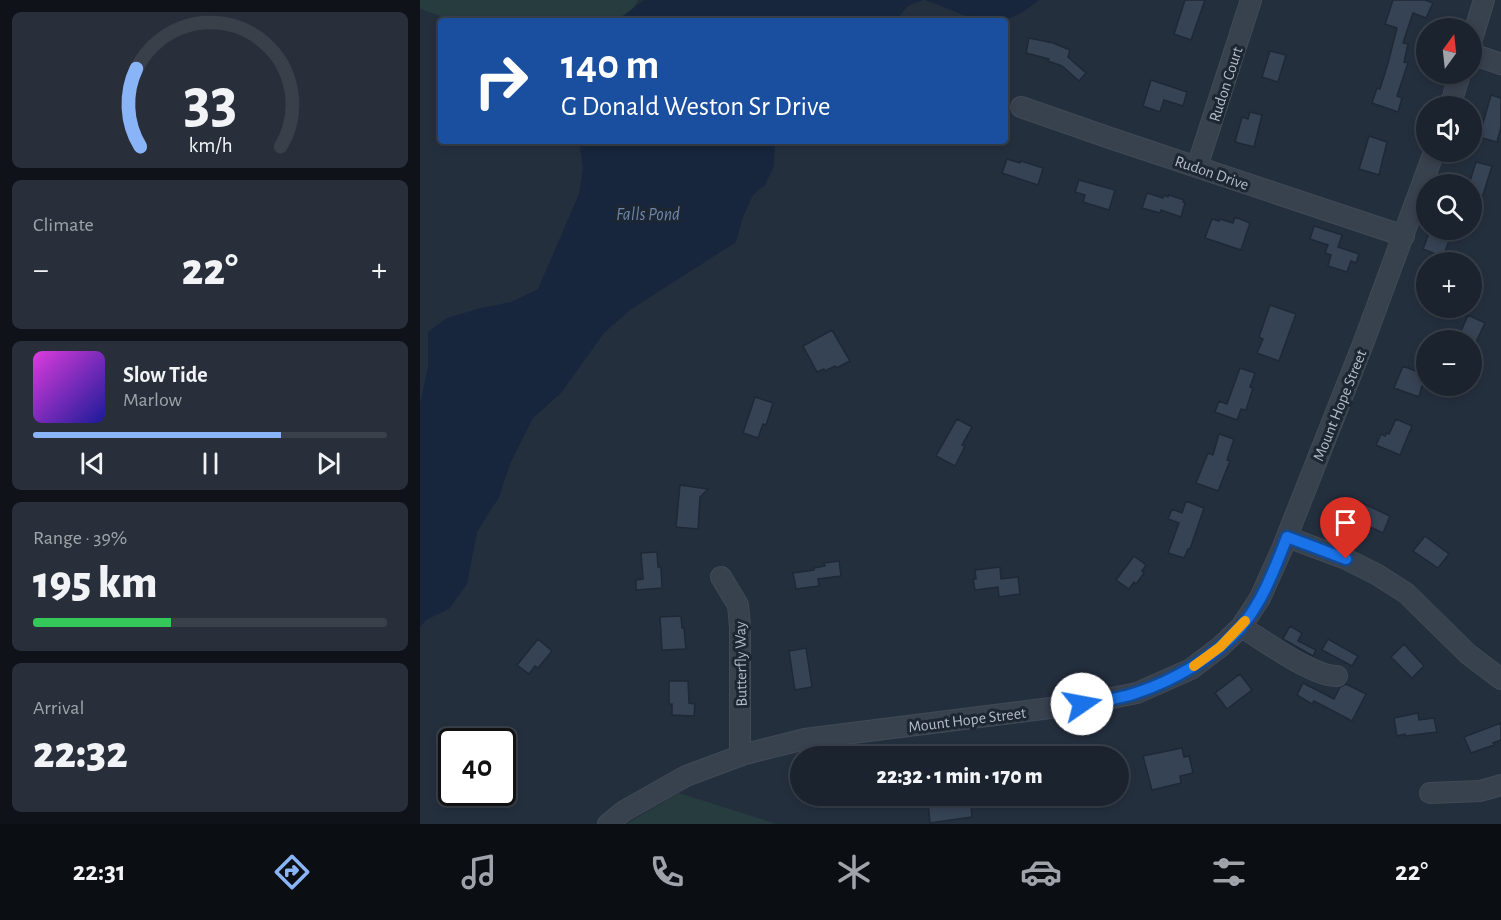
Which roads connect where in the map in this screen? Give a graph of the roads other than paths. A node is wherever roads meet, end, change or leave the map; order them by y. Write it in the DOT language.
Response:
graph roads {
  1 [pos="1251,0"];
  2 [pos="1484,0"];
  3 [pos="1478,18"];
  4 [pos="1482,57"];
  5 [pos="1501,64"];
  6 [pos="1021,107"];
  7 [pos="1430,162"];
  8 [pos="1197,167"];
  9 [pos="1404,236"];
  10 [pos="1287,537"];
  11 [pos="721,577"];
  12 [pos="1241,627"];
  13 [pos="1337,676"];
  14 [pos="1501,679"];
  15 [pos="740,756"];
  16 [pos="1501,785"];
  17 [pos="1431,793"];
  18 [pos="608,824"];
  1 -- 8 [label="street, Rudon Court"];
  2 -- 3 [label="street"];
  4 -- 5 [label="street"];
  6 -- 8 [label="street, Rudon Drive"];
  7 -- 9 [label="street, Mount Hope Street"];
  8 -- 9 [label="street, Rudon Drive"];
  9 -- 10 [label="street, Mount Hope Street"];
  10 -- 12 [label="street, Mount Hope Street"];
  10 -- 14 [label="street"];
  11 -- 15 [label="street, Butterfly Way"];
  12 -- 13 [label="street"];
  12 -- 15 [label="street, Mount Hope Street"];
  15 -- 18 [label="street, Mount Hope Street"];
  16 -- 17 [label="street"];
}
